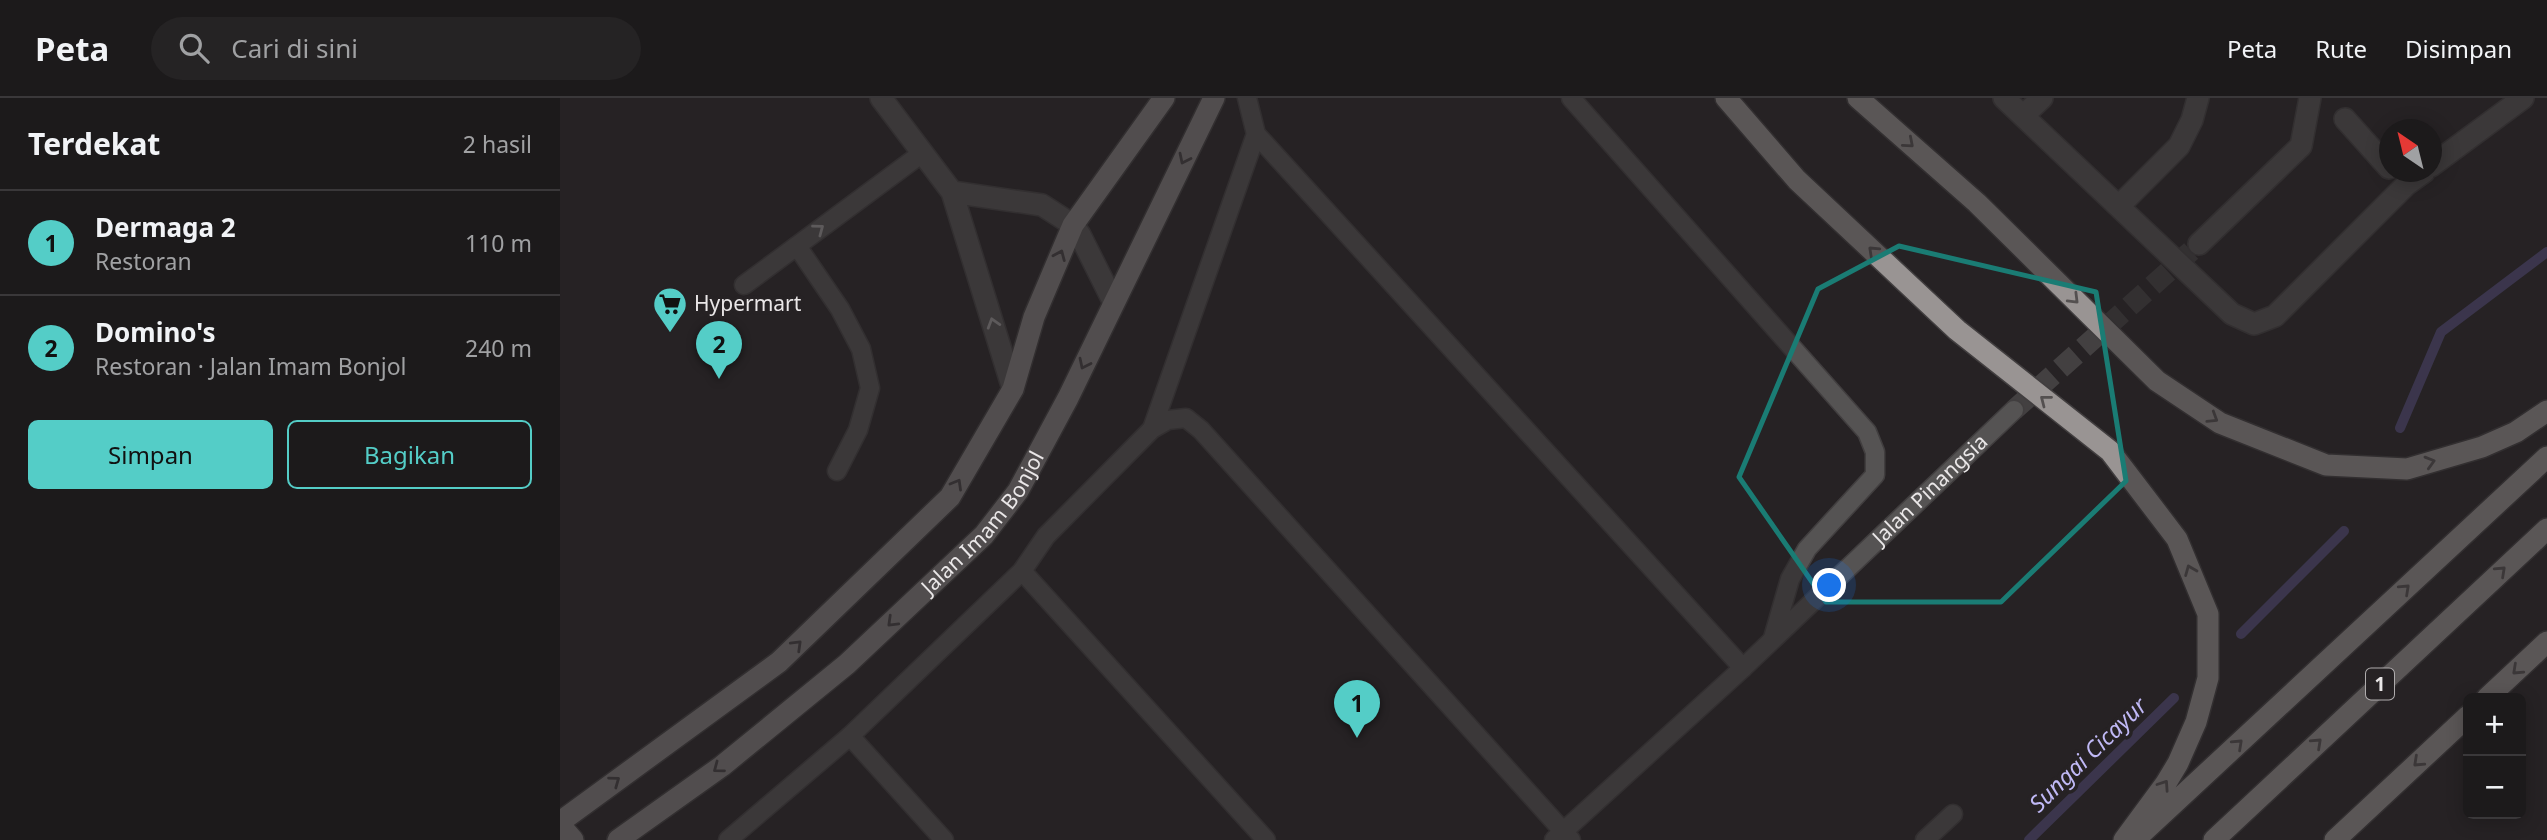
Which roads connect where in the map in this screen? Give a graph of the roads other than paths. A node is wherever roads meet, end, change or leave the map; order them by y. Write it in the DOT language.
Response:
graph roads {
  1 [pos="881,98"];
  2 [pos="1164,98"];
  3 [pos="1214,98"];
  4 [pos="1247,98"];
  5 [pos="1571,98"];
  6 [pos="1726,98"];
  7 [pos="1858,98"];
  8 [pos="2004,98"];
  9 [pos="2042,98"];
  10 [pos="2198,98"];
  11 [pos="2311,98"];
  12 [pos="2523,98"];
  13 [pos="2022,116"];
  14 [pos="2346,119"];
  15 [pos="1256,134"];
  16 [pos="921,154"];
  17 [pos="2379,156"];
  18 [pos="2442,158"];
  19 [pos="2395,182"];
  20 [pos="952,192"];
  21 [pos="2119,206"];
  22 [pos="1073,225"];
  23 [pos="2199,244"];
  24 [pos="797,246"];
  25 [pos="744,285"];
  26 [pos="1114,303"];
  27 [pos="1013,389"];
  28 [pos="2014,410"];
  29 [pos="2547,411"];
  30 [pos="1153,429"];
  31 [pos="2547,457"];
  32 [pos="837,471"];
  33 [pos="2547,529"];
  34 [pos="1022,571"];
  35 [pos="1773,638"];
  36 [pos="2547,642"];
  37 [pos="1743,668"];
  38 [pos="2492,693"];
  39 [pos="2463,721"];
  40 [pos="850,736"];
  41 [pos="1953,814"];
  42 [pos="560,823"];
  43 [pos="1563,837"];
  44 [pos="573,840"];
  45 [pos="618,840"];
  46 [pos="728,840"];
  47 [pos="944,840"];
  48 [pos="1266,840"];
  49 [pos="1925,840"];
  50 [pos="2124,840"];
  51 [pos="2134,840"];
  52 [pos="2214,840"];
  53 [pos="2334,840"];
  1 -- 16 [label="street"];
  2 -- 22 [label="main road, Jalan Imam Bonjol"];
  3 -- 26 [label="main road, Jalan Imam Bonjol, one-way"];
  4 -- 15 [label="lane"];
  5 -- 35 [label="lane"];
  50 -- 6 [label="highway, one-way"];
  7 -- 29 [label="highway, one-way"];
  8 -- 13 [label="street"];
  9 -- 13 [label="street"];
  10 -- 21 [label="street"];
  11 -- 23 [label="street"];
  12 -- 18 [label="street"];
  13 -- 21 [label="street"];
  14 -- 17 [label="street"];
  15 -- 30 [label="lane"];
  15 -- 37 [label="lane"];
  16 -- 20 [label="street"];
  24 -- 16 [label="lane, one-way"];
  19 -- 21 [label="street"];
  20 -- 22 [label="street"];
  27 -- 20 [label="street, one-way"];
  22 -- 26 [label="street"];
  27 -- 22 [label="main road, Jalan Imam Bonjol, one-way"];
  24 -- 25 [label="lane"];
  24 -- 32 [label="lane"];
  26 -- 45 [label="main road, Jalan Imam Bonjol, one-way"];
  42 -- 27 [label="main road, Jalan Imam Bonjol, one-way"];
  28 -- 35 [label="lane, Jalan Pinangsia"];
  30 -- 34 [label="lane"];
  30 -- 43 [label="lane"];
  51 -- 31 [label="highway, one-way"];
  52 -- 33 [label="highway, 1, one-way"];
  34 -- 40 [label="lane"];
  34 -- 48 [label="lane"];
  35 -- 37 [label="lane, Jalan Pinangsia"];
  36 -- 38 [label="highway, one-way"];
  37 -- 43 [label="lane, Jalan Pinangsia"];
  39 -- 53 [label="highway, one-way"];
  40 -- 46 [label="lane"];
  40 -- 47 [label="lane"];
  41 -- 49 [label="lane"];
  42 -- 44 [label="main road"];
}
